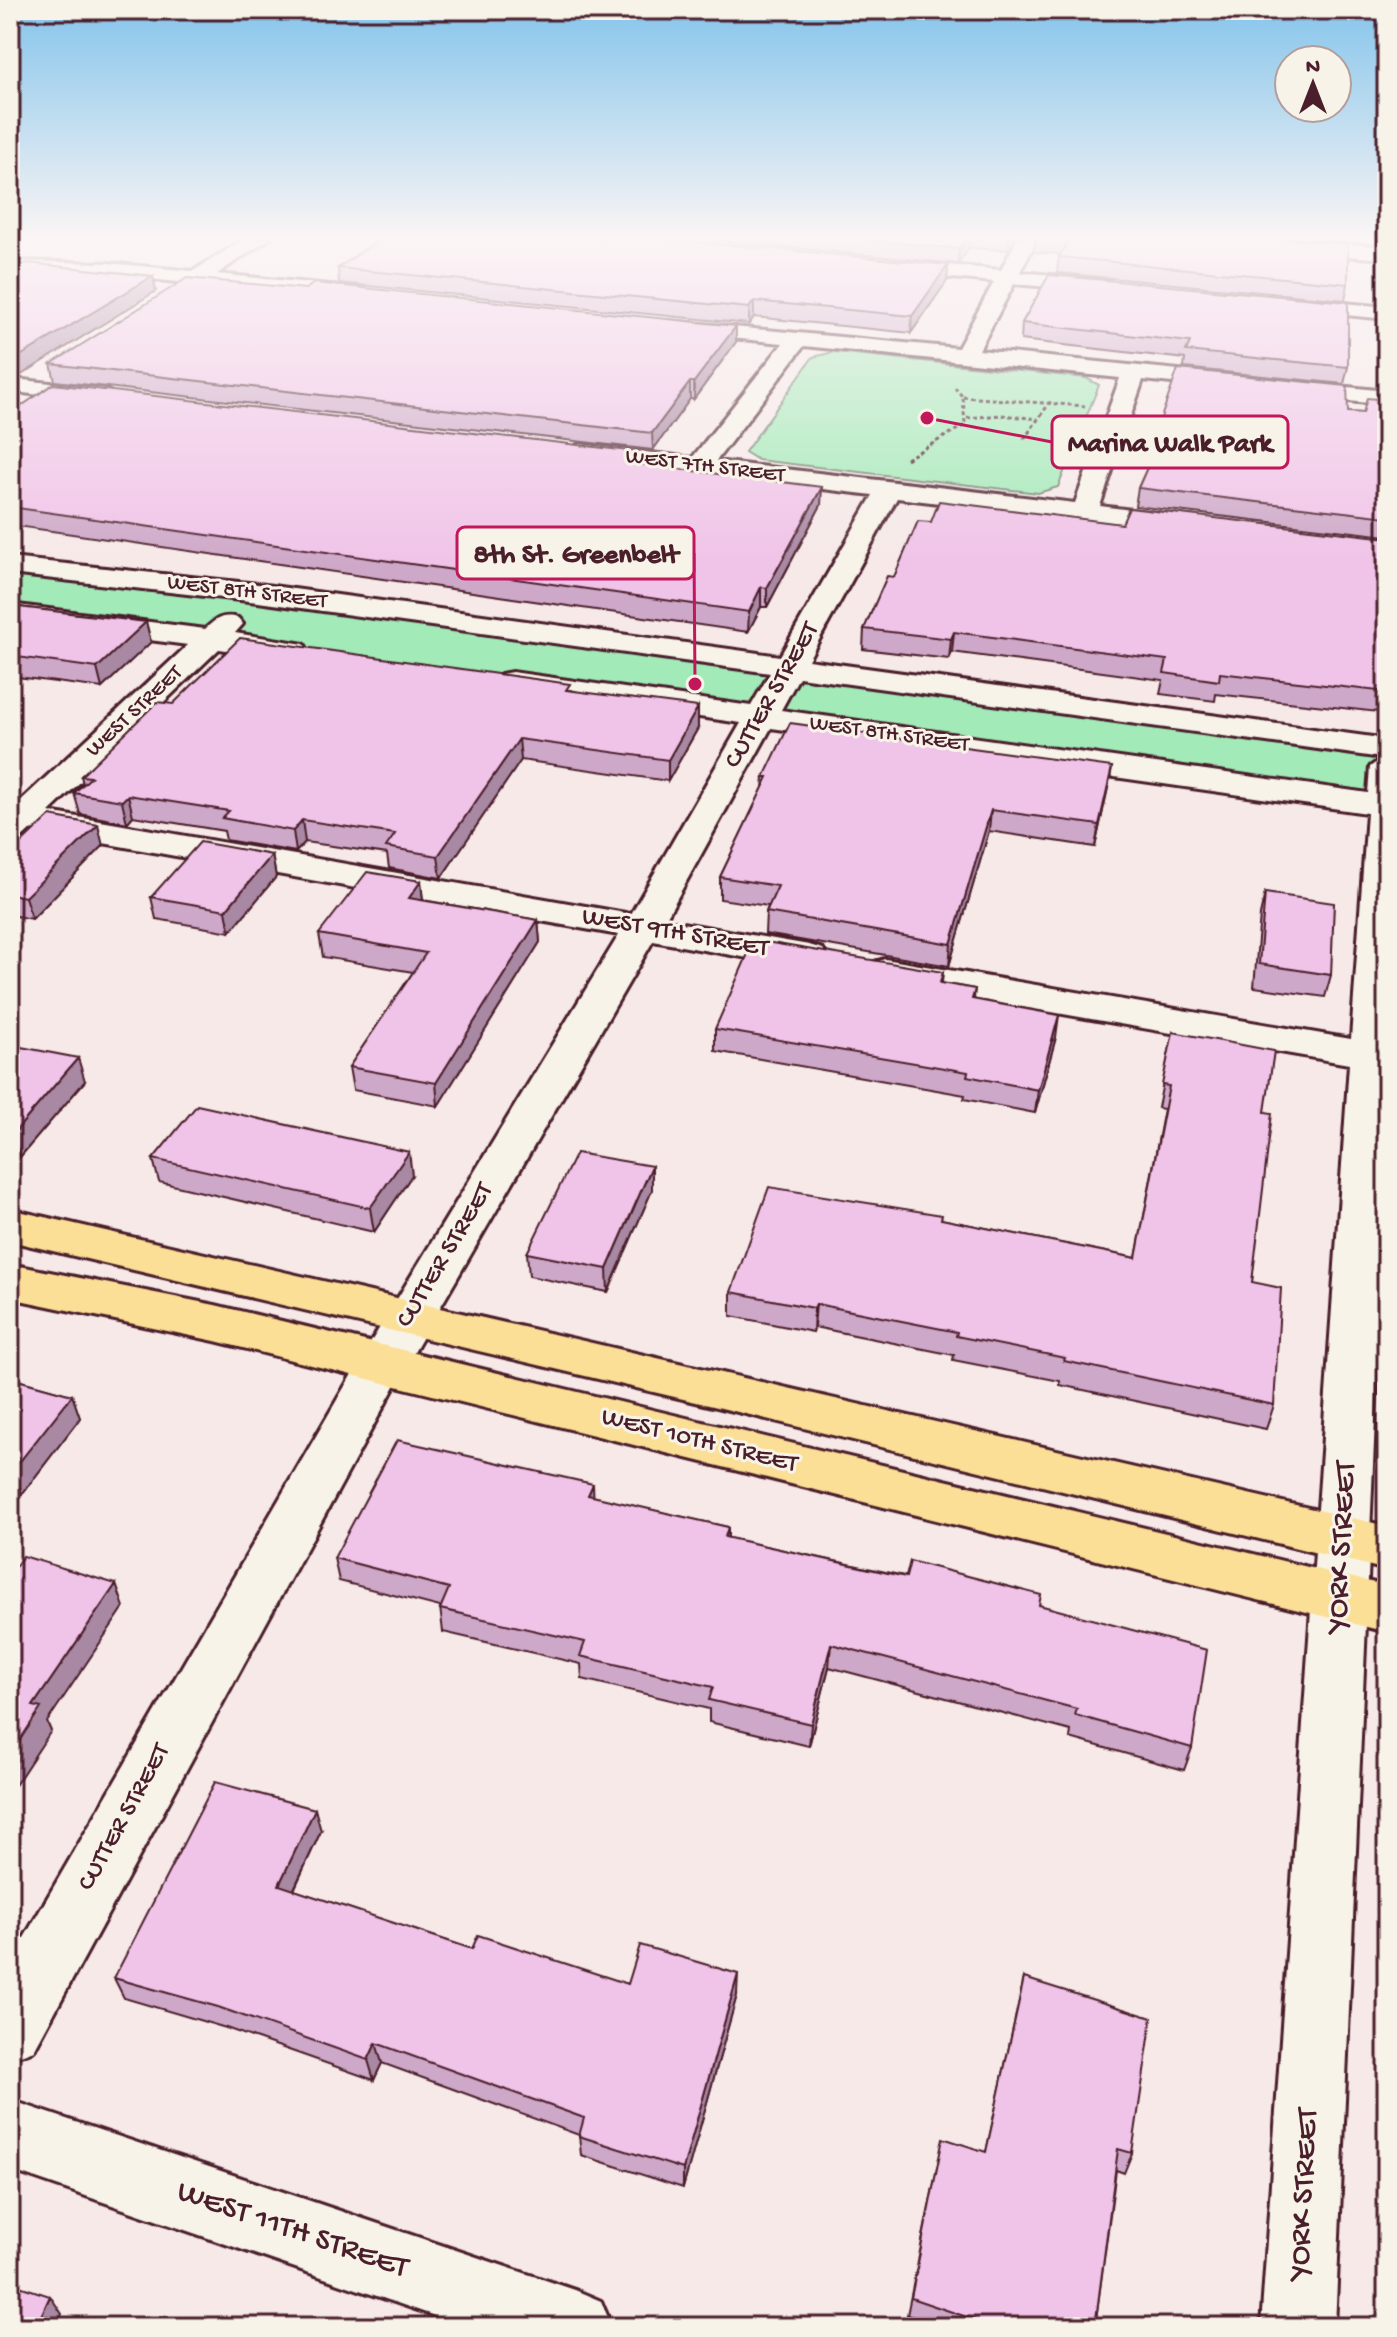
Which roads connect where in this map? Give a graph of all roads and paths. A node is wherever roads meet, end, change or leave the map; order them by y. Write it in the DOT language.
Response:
graph roads {
  1 [pos="792,347"];
  2 [pos="882,347"];
  3 [pos="969,347"];
  4 [pos="965,355"];
  5 [pos="50,370"];
  6 [pos="1134,372"];
  7 [pos="952,384"];
  8 [pos="17,391"];
  9 [pos="963,397"];
  10 [pos="1387,398"];
  11 [pos="127,399"];
  12 [pos="1121,410"];
  13 [pos="967,418"];
  14 [pos="1039,419"];
  15 [pos="556,449"];
  16 [pos="699,466"];
  17 [pos="895,475"];
  18 [pos="1085,512"];
  19 [pos="1206,526"];
  20 [pos="10,566"];
  21 [pos="258,593"];
  22 [pos="10,613"];
  23 [pos="213,638"];
  24 [pos="323,654"];
  25 [pos="791,666"];
  26 [pos="479,676"];
  27 [pos="761,717"];
  28 [pos="1387,749"];
  29 [pos="1386,793"];
  30 [pos="14,821"];
  31 [pos="642,928"];
  32 [pos="1379,1056"];
  33 [pos="10,1225"];
  34 [pos="10,1281"];
  35 [pos="408,1319"];
  36 [pos="383,1363"];
  37 [pos="1365,1542"];
  38 [pos="1364,1604"];
  39 [pos="10,2026"];
  40 [pos="10,2135"];
  41 [pos="575,2327"];
  42 [pos="1298,2327"];
  1 -- 16 [label="street"];
  2 -- 4 [label="street"];
  3 -- 4 [label="street"];
  4 -- 6 [label="street"];
  5 -- 8 [label="street"];
  6 -- 10 [label="street"];
  6 -- 12 [label="street"];
  7 -- 9 [label="path"];
  8 -- 11 [label="street"];
  9 -- 12 [label="path"];
  9 -- 13 [label="path"];
  12 -- 18 [label="street"];
  13 -- 14 [label="path"];
  13 -- 17 [label="path"];
  15 -- 16 [label="street, WEST 7TH STREET"];
  16 -- 17 [label="street, WEST 7TH STREET"];
  17 -- 18 [label="street, WEST 7TH STREET"];
  17 -- 25 [label="street, CUTTER STREET"];
  18 -- 19 [label="street, WEST 7TH STREET"];
  20 -- 21 [label="street, WEST 8TH STREET"];
  21 -- 23 [label="street, WEST STREET"];
  21 -- 25 [label="street, WEST 8TH STREET"];
  22 -- 23 [label="street, WEST 8TH STREET"];
  23 -- 24 [label="street, WEST 8TH STREET"];
  23 -- 30 [label="street, WEST STREET"];
  25 -- 27 [label="street, CUTTER STREET"];
  25 -- 28 [label="street, WEST 8TH STREET"];
  26 -- 27 [label="street, WEST 8TH STREET"];
  27 -- 29 [label="street, WEST 8TH STREET"];
  27 -- 31 [label="street, CUTTER STREET"];
  29 -- 32 [label="street, YORK STREET"];
  30 -- 31 [label="street, WEST 9TH STREET"];
  31 -- 32 [label="street, WEST 9TH STREET"];
  31 -- 35 [label="street, CUTTER STREET"];
  32 -- 37 [label="street, YORK STREET"];
  33 -- 35 [label="main road, WEST 10TH STREET"];
  34 -- 36 [label="main road, WEST 10TH STREET"];
  35 -- 36 [label="street, CUTTER STREET"];
  35 -- 37 [label="main road, WEST 10TH STREET"];
  36 -- 38 [label="main road, WEST 10TH STREET"];
  36 -- 39 [label="street, CUTTER STREET"];
  37 -- 38 [label="street, YORK STREET"];
  38 -- 42 [label="street, YORK STREET"];
  40 -- 41 [label="street, WEST 11TH STREET"];
}
